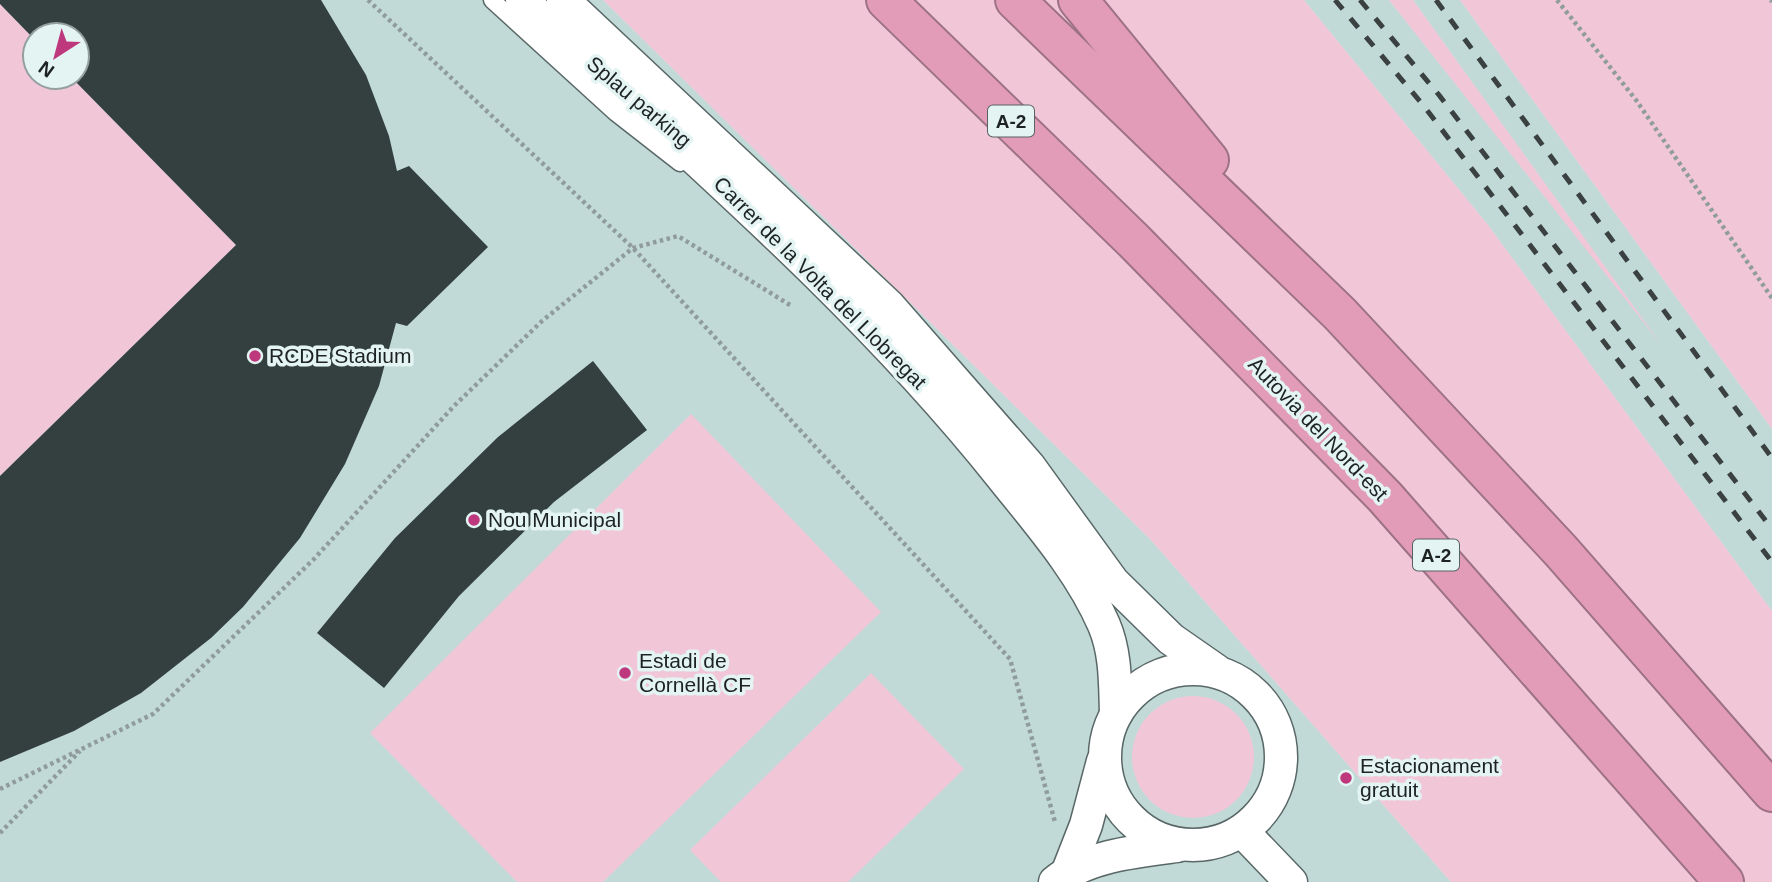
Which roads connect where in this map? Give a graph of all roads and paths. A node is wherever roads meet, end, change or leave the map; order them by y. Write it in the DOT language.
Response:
graph roads {
  1 [pos="368,0"];
  2 [pos="492,0"];
  3 [pos="522,0"];
  4 [pos="563,0"];
  5 [pos="886,0"];
  6 [pos="1015,0"];
  7 [pos="1078,0"];
  8 [pos="1557,0"];
  9 [pos="767,228"];
  10 [pos="633,248"];
  11 [pos="1317,292"];
  12 [pos="1772,299"];
  13 [pos="790,305"];
  14 [pos="1217,671"];
  15 [pos="1116,714"];
  16 [pos="83,747"];
  17 [pos="1104,756"];
  18 [pos="0,789"];
  19 [pos="1772,792"];
  20 [pos="1055,824"];
  21 [pos="1242,831"];
  22 [pos="0,833"];
  23 [pos="1181,845"];
  24 [pos="1061,877"];
  25 [pos="1292,882"];
  26 [pos="1724,882"];
  1 -- 10 [label="path"];
  2 -- 9 [label="lane, Splau parking"];
  3 -- 9 [label="street, Carrer de la Volta del Llobregat"];
  4 -- 14 [label="street, Carrer de la Volta del Llobregat"];
  5 -- 26 [label="highway, Autovia del Nord-est / A-2"];
  6 -- 11 [label="highway"];
  7 -- 11 [label="highway"];
  8 -- 12 [label="path"];
  9 -- 15 [label="street, Carrer de la Volta del Llobregat"];
  10 -- 13 [label="path"];
  10 -- 16 [label="path"];
  10 -- 20 [label="path"];
  11 -- 19 [label="highway"];
  14 -- 15 [label="street"];
  14 -- 21 [label="street"];
  15 -- 17 [label="street"];
  16 -- 18 [label="path"];
  16 -- 22 [label="path"];
  17 -- 23 [label="street"];
  17 -- 24 [label="street"];
  21 -- 23 [label="street"];
  21 -- 25 [label="street"];
  23 -- 24 [label="street"];
}
